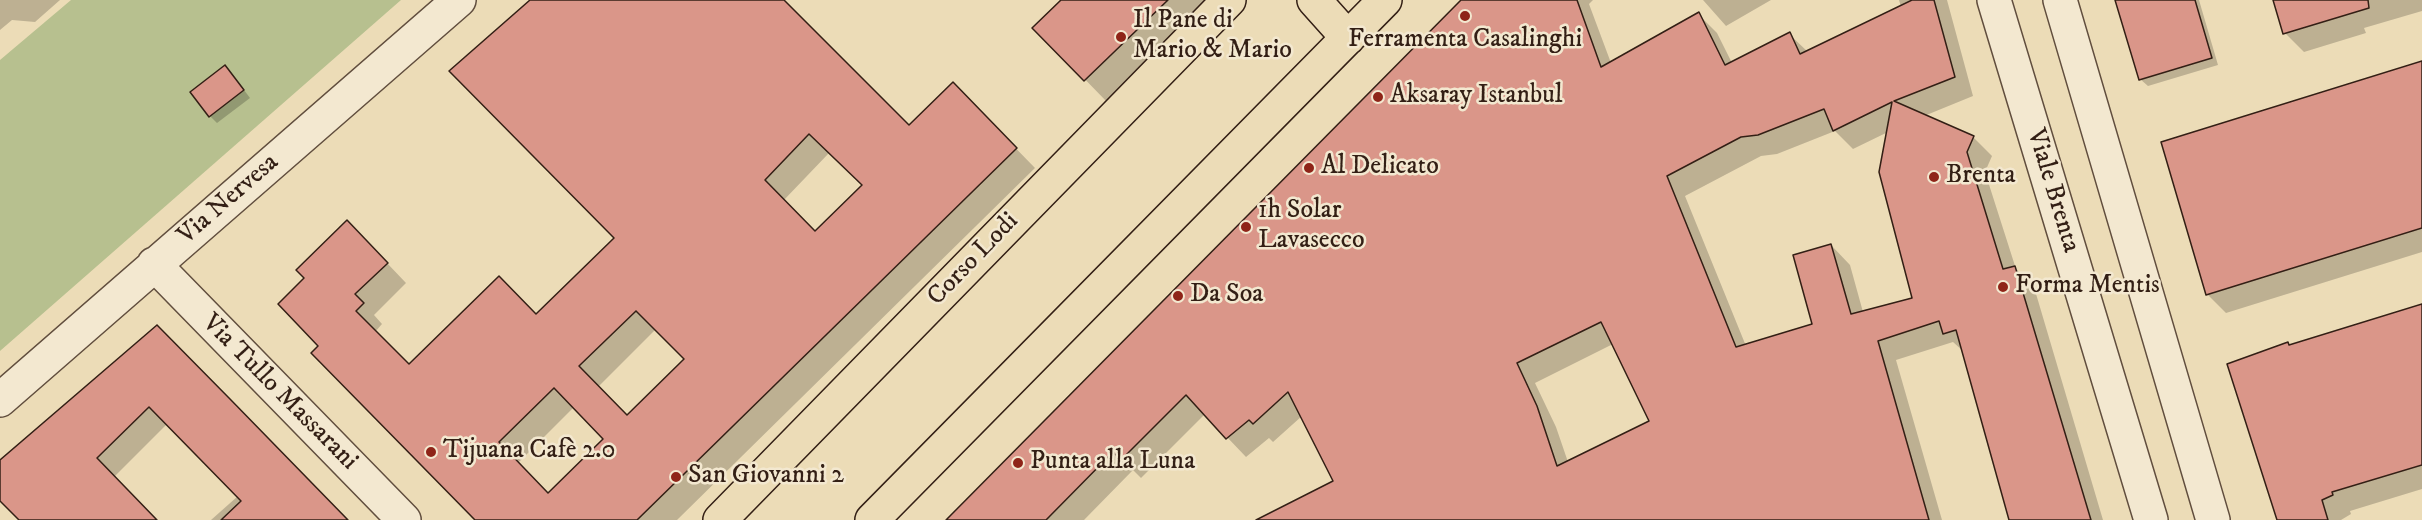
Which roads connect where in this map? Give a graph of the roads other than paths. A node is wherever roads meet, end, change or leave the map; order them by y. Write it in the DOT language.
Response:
graph roads {
  1 [pos="459,0"];
  2 [pos="1228,0"];
  3 [pos="1314,0"];
  4 [pos="1385,0"];
  5 [pos="1994,0"];
  6 [pos="2060,0"];
  7 [pos="1348,38"];
  8 [pos="154,264"];
  9 [pos="0,400"];
  10 [pos="404,520"];
  11 [pos="720,520"];
  12 [pos="872,520"];
  13 [pos="2151,520"];
  14 [pos="2213,520"];
  1 -- 8 [label="street, Via Nervesa"];
  2 -- 11 [label="main road, Corso Lodi"];
  3 -- 7 [label="main road"];
  4 -- 7 [label="main road"];
  5 -- 13 [label="street, Viale Brenta"];
  6 -- 14 [label="street"];
  7 -- 12 [label="main road"];
  8 -- 9 [label="street, Via Nervesa"];
  8 -- 10 [label="street, Via Tullo Massarani"];
}
